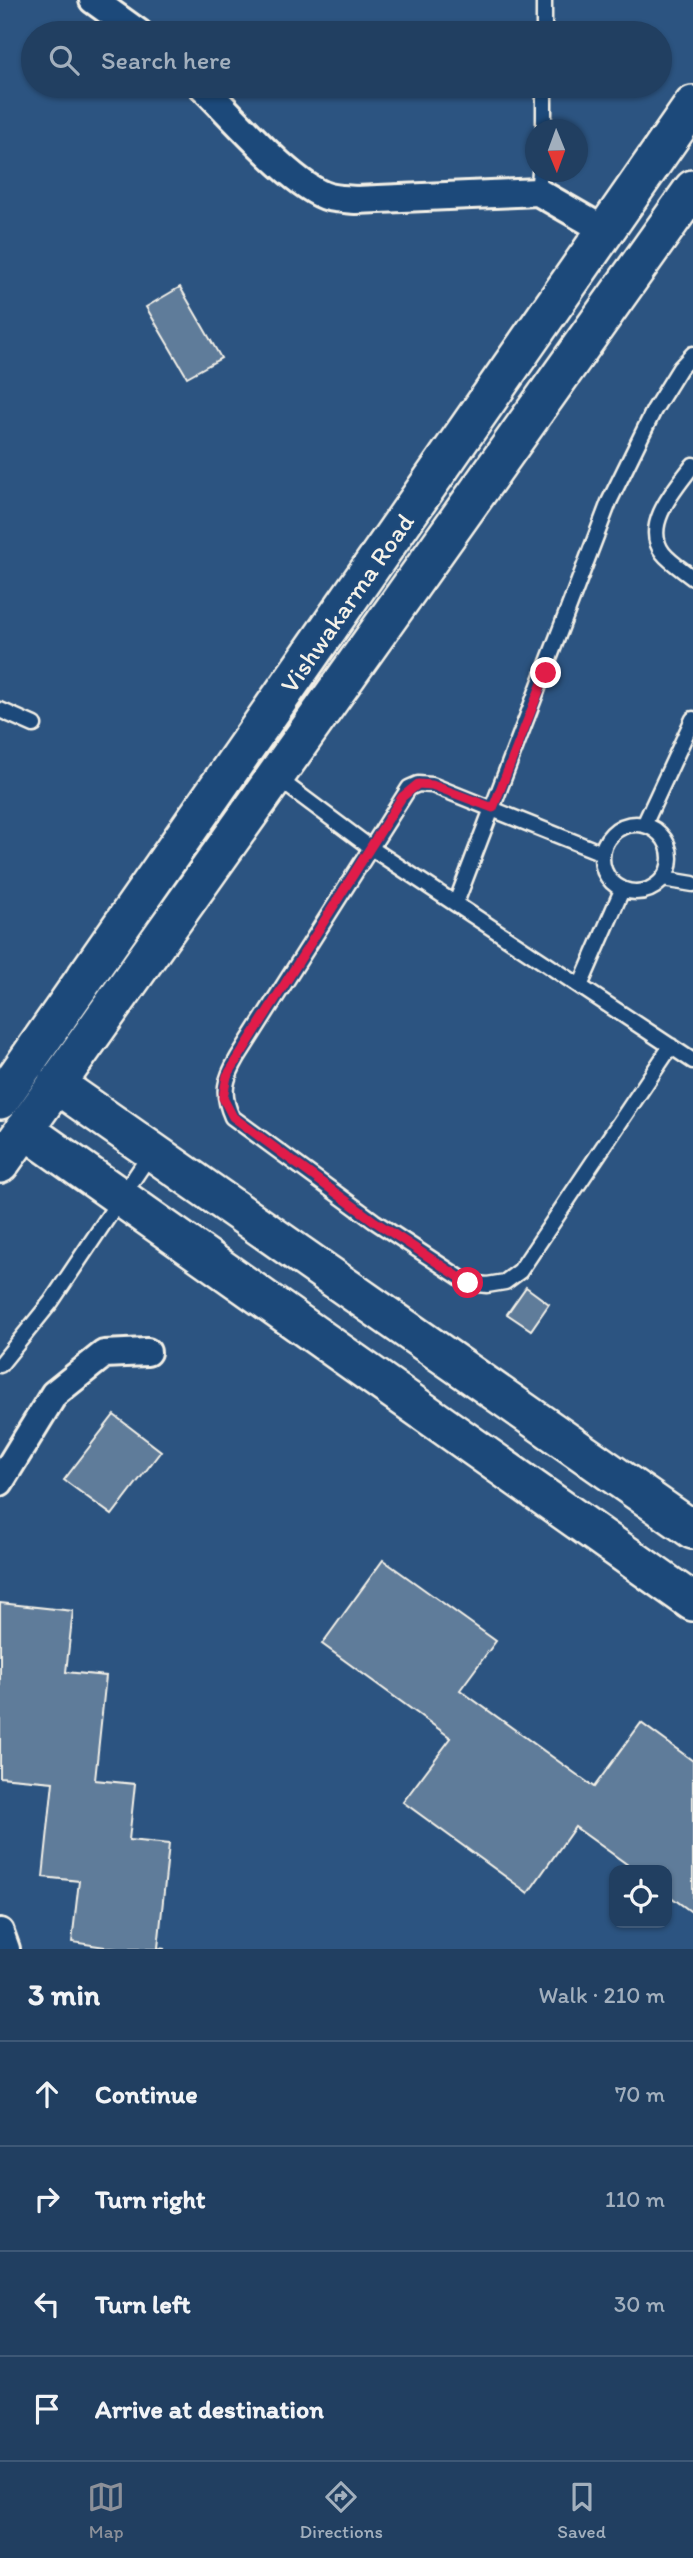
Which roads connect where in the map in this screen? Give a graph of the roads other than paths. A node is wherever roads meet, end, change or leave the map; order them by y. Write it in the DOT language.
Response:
graph roads {
  1 [pos="93,0"];
  2 [pos="544,0"];
  3 [pos="122,21"];
  4 [pos="544,21"];
  5 [pos="214,98"];
  6 [pos="544,98"];
  7 [pos="693,105"];
  8 [pos="544,119"];
  9 [pos="539,182"];
  10 [pos="690,198"];
  11 [pos="606,231"];
  12 [pos="693,354"];
  13 [pos="693,465"];
  14 [pos="693,578"];
  15 [pos="0,710"];
  16 [pos="693,719"];
  17 [pos="34,725"];
  18 [pos="275,776"];
  19 [pos="493,808"];
  20 [pos="643,825"];
  21 [pos="371,848"];
  22 [pos="602,853"];
  23 [pos="663,879"];
  24 [pos="693,884"];
  25 [pos="622,890"];
  26 [pos="456,903"];
  27 [pos="581,984"];
  28 [pos="671,1046"];
  29 [pos="13,1055"];
  30 [pos="693,1061"];
  31 [pos="56,1084"];
  32 [pos="0,1100"];
  33 [pos="24,1129"];
  34 [pos="152,1152"];
  35 [pos="0,1164"];
  36 [pos="121,1198"];
  37 [pos="147,1352"];
  38 [pos="0,1365"];
  39 [pos="0,1482"];
  40 [pos="693,1530"];
  41 [pos="693,1602"];
  42 [pos="0,1932"];
  43 [pos="6,1949"];
  1 -- 3 [label="street"];
  2 -- 4 [label="lane"];
  5 -- 9 [label="street"];
  6 -- 8 [label="lane"];
  7 -- 11 [label="main road, Vishwakarma Road"];
  9 -- 11 [label="street"];
  10 -- 18 [label="main road, Vishwakarma Road"];
  11 -- 29 [label="main road, Vishwakarma Road"];
  12 -- 19 [label="lane"];
  13 -- 14 [label="lane"];
  15 -- 17 [label="lane"];
  16 -- 20 [label="lane"];
  18 -- 21 [label="lane"];
  18 -- 31 [label="main road, Vishwakarma Road"];
  19 -- 21 [label="lane"];
  19 -- 22 [label="lane"];
  19 -- 26 [label="lane"];
  20 -- 22 [label="lane"];
  20 -- 23 [label="lane"];
  21 -- 26 [label="lane"];
  21 -- 28 [label="lane"];
  22 -- 25 [label="lane"];
  23 -- 24 [label="lane"];
  23 -- 25 [label="lane"];
  25 -- 27 [label="lane"];
  26 -- 27 [label="lane"];
  27 -- 28 [label="lane"];
  28 -- 30 [label="lane"];
  29 -- 32 [label="main road, Vishwakarma Road"];
  31 -- 33 [label="main road, Vishwakarma Road"];
  31 -- 34 [label="main road"];
  33 -- 35 [label="main road, Vishwakarma Road"];
  33 -- 36 [label="main road"];
  34 -- 36 [label="lane"];
  34 -- 40 [label="main road"];
  36 -- 38 [label="lane"];
  36 -- 41 [label="main road"];
  37 -- 39 [label="street"];
  42 -- 43 [label="street"];
}
